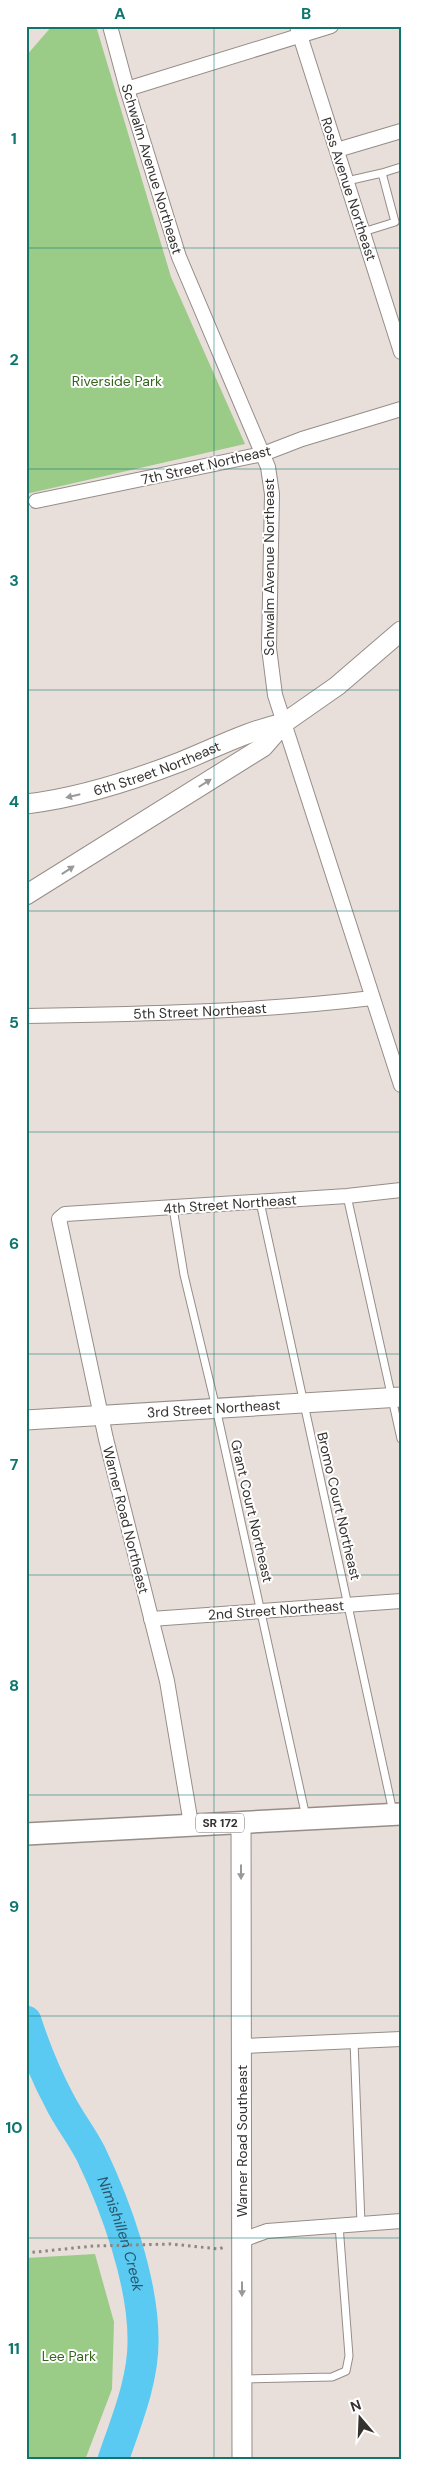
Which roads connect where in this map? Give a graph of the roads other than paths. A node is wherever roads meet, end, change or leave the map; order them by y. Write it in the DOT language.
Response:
graph roads {
  1 [pos="110,26"];
  2 [pos="331,26"];
  3 [pos="299,31"];
  4 [pos="127,88"];
  5 [pos="401,131"];
  6 [pos="337,150"];
  7 [pos="401,166"];
  8 [pos="382,172"];
  9 [pos="347,181"];
  10 [pos="363,232"];
  11 [pos="401,352"];
  12 [pos="401,409"];
  13 [pos="263,454"];
  14 [pos="36,501"];
  15 [pos="401,631"];
  16 [pos="284,722"];
  17 [pos="26,804"];
  18 [pos="26,895"];
  19 [pos="372,998"];
  20 [pos="26,1016"];
  21 [pos="401,1085"];
  22 [pos="401,1190"];
  23 [pos="348,1196"];
  24 [pos="260,1202"];
  25 [pos="173,1208"];
  26 [pos="60,1216"];
  27 [pos="396,1397"];
  28 [pos="304,1404"];
  29 [pos="216,1408"];
  30 [pos="102,1415"];
  31 [pos="26,1420"];
  32 [pos="401,1439"];
  33 [pos="401,1601"];
  34 [pos="349,1605"];
  35 [pos="262,1612"];
  36 [pos="151,1619"];
  37 [pos="397,1814"];
  38 [pos="306,1820"];
  39 [pos="241,1823"];
  40 [pos="191,1824"];
  41 [pos="32,1833"];
  42 [pos="401,2039"];
  43 [pos="354,2041"];
  44 [pos="242,2046"];
  45 [pos="401,2221"];
  46 [pos="362,2224"];
  47 [pos="339,2226"];
  48 [pos="242,2240"];
  49 [pos="241,2380"];
  50 [pos="242,2460"];
  1 -- 4 [label="street, Schwalm Avenue Northeast"];
  2 -- 3 [label="street"];
  3 -- 4 [label="street"];
  3 -- 6 [label="street, Ross Avenue Northeast"];
  4 -- 13 [label="street, Schwalm Avenue Northeast"];
  5 -- 6 [label="street"];
  6 -- 9 [label="street, Ross Avenue Northeast"];
  7 -- 8 [label="lane"];
  8 -- 9 [label="lane"];
  8 -- 10 [label="lane"];
  9 -- 10 [label="street, Ross Avenue Northeast"];
  10 -- 11 [label="street, Ross Avenue Northeast"];
  12 -- 13 [label="street, 7th Street Northeast"];
  13 -- 14 [label="street, 7th Street Northeast"];
  13 -- 16 [label="street, Schwalm Avenue Northeast"];
  15 -- 16 [label="street"];
  16 -- 17 [label="street, 6th Street Northeast, one-way"];
  18 -- 16 [label="street, one-way"];
  16 -- 19 [label="street, Schwalm Avenue Northeast"];
  19 -- 20 [label="street, 5th Street Northeast"];
  19 -- 21 [label="street, Schwalm Avenue Northeast"];
  22 -- 23 [label="street, 4th Street Northeast"];
  23 -- 24 [label="street, 4th Street Northeast"];
  23 -- 27 [label="lane"];
  24 -- 25 [label="street, 4th Street Northeast"];
  24 -- 28 [label="lane, Bromo Court Northeast"];
  25 -- 26 [label="street, 4th Street Northeast"];
  25 -- 29 [label="lane, Grant Court Northeast"];
  26 -- 30 [label="street, Warner Road Northeast"];
  27 -- 28 [label="street, 3rd Street Northeast"];
  27 -- 32 [label="lane"];
  28 -- 29 [label="street, 3rd Street Northeast"];
  28 -- 34 [label="lane, Bromo Court Northeast"];
  29 -- 30 [label="street, 3rd Street Northeast"];
  29 -- 35 [label="lane, Grant Court Northeast"];
  30 -- 31 [label="street, 3rd Street Northeast"];
  30 -- 36 [label="street, Warner Road Northeast"];
  33 -- 34 [label="street, 2nd Street Northeast"];
  34 -- 35 [label="street, 2nd Street Northeast"];
  34 -- 37 [label="lane, Bromo Court Northeast"];
  35 -- 36 [label="street, 2nd Street Northeast"];
  35 -- 38 [label="lane, Grant Court Northeast"];
  36 -- 40 [label="street, Warner Road Northeast"];
  37 -- 38 [label="main road, SR 172"];
  38 -- 39 [label="main road, SR 172"];
  39 -- 40 [label="main road, SR 172"];
  39 -- 44 [label="street, Warner Road Southeast, one-way"];
  40 -- 41 [label="main road, SR 172"];
  42 -- 43 [label="street"];
  43 -- 44 [label="street"];
  43 -- 46 [label="lane"];
  44 -- 48 [label="street, Warner Road Southeast"];
  45 -- 46 [label="street"];
  46 -- 47 [label="street"];
  47 -- 48 [label="street"];
  47 -- 49 [label="lane"];
  48 -- 49 [label="street, Warner Road Southeast, one-way"];
  49 -- 50 [label="street, Warner Road Southeast"];
}
